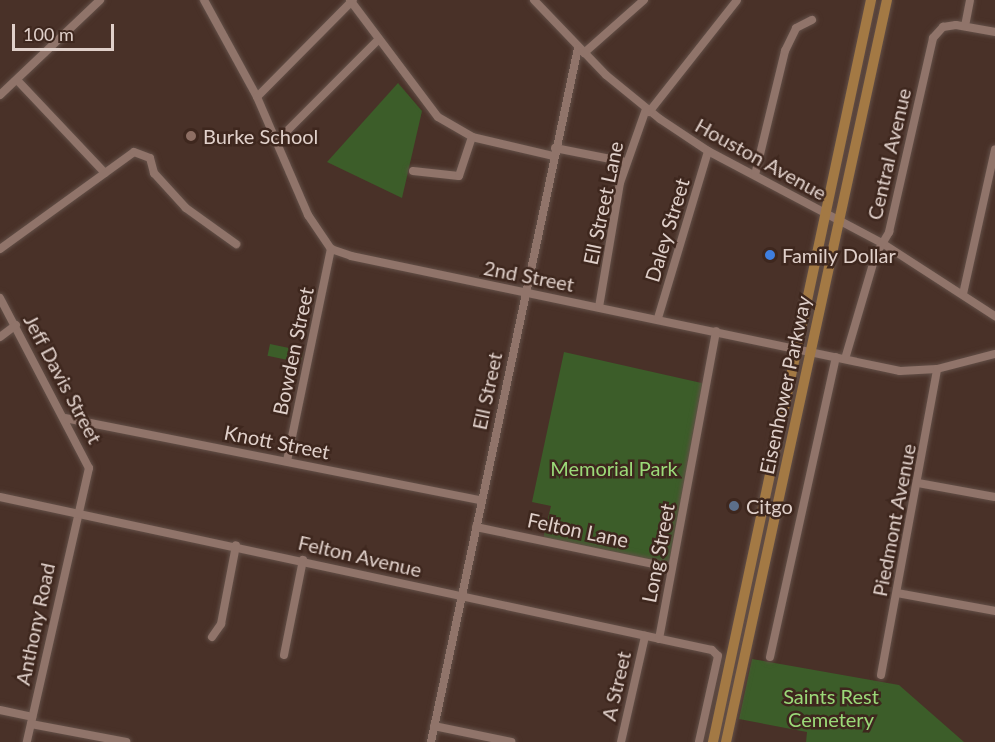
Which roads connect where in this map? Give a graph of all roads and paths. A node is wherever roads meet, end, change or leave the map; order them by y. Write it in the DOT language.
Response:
graph roads {
  1 [pos="100,0"];
  2 [pos="204,0"];
  3 [pos="534,0"];
  4 [pos="644,0"];
  5 [pos="737,0"];
  6 [pos="871,0"];
  7 [pos="887,0"];
  8 [pos="970,0"];
  9 [pos="351,1"];
  10 [pos="812,20"];
  11 [pos="965,26"];
  12 [pos="995,32"];
  13 [pos="378,40"];
  14 [pos="581,50"];
  15 [pos="17,80"];
  16 [pos="0,95"];
  17 [pos="257,97"];
  18 [pos="647,110"];
  19 [pos="472,136"];
  20 [pos="277,141"];
  21 [pos="995,150"];
  22 [pos="708,151"];
  23 [pos="554,152"];
  24 [pos="626,162"];
  25 [pos="413,171"];
  26 [pos="105,173"];
  27 [pos="755,176"];
  28 [pos="827,214"];
  29 [pos="839,220"];
  30 [pos="882,243"];
  31 [pos="236,244"];
  32 [pos="0,249"];
  33 [pos="331,249"];
  34 [pos="525,292"];
  35 [pos="963,294"];
  36 [pos="0,298"];
  37 [pos="599,307"];
  38 [pos="995,316"];
  39 [pos="658,318"];
  40 [pos="16,325"];
  41 [pos="716,331"];
  42 [pos="0,338"];
  43 [pos="797,349"];
  44 [pos="811,352"];
  45 [pos="995,354"];
  46 [pos="840,358"];
  47 [pos="938,369"];
  48 [pos="65,417"];
  49 [pos="287,461"];
  50 [pos="918,483"];
  51 [pos="0,497"];
  52 [pos="995,497"];
  53 [pos="481,500"];
  54 [pos="77,513"];
  55 [pos="476,527"];
  56 [pos="236,545"];
  57 [pos="303,560"];
  58 [pos="672,568"];
  59 [pos="897,593"];
  60 [pos="462,596"];
  61 [pos="995,611"];
  62 [pos="645,636"];
  63 [pos="212,637"];
  64 [pos="659,639"];
  65 [pos="284,655"];
  66 [pos="770,657"];
  67 [pos="881,675"];
  68 [pos="0,710"];
  69 [pos="31,720"];
  70 [pos="434,726"];
  71 [pos="27,742"];
  72 [pos="126,742"];
  73 [pos="431,742"];
  74 [pos="511,742"];
  75 [pos="621,742"];
  76 [pos="699,742"];
  77 [pos="713,742"];
  78 [pos="726,742"];
  1 -- 15 [label="street"];
  2 -- 17 [label="street"];
  3 -- 14 [label="street, Houston Avenue"];
  4 -- 14 [label="street"];
  5 -- 18 [label="street, Ell Street Lane"];
  6 -- 28 [label="main road, Eisenhower Parkway"];
  7 -- 29 [label="main road, Eisenhower Parkway"];
  8 -- 11 [label="street"];
  9 -- 13 [label="street"];
  9 -- 17 [label="street"];
  10 -- 27 [label="street"];
  11 -- 12 [label="street"];
  11 -- 30 [label="street, Central Avenue"];
  13 -- 19 [label="street"];
  13 -- 20 [label="street"];
  14 -- 18 [label="street, Houston Avenue"];
  14 -- 23 [label="street, Ell Street"];
  15 -- 16 [label="street"];
  15 -- 26 [label="street"];
  17 -- 20 [label="street"];
  18 -- 22 [label="street, Houston Avenue"];
  18 -- 24 [label="street, Ell Street Lane"];
  19 -- 23 [label="street"];
  19 -- 25 [label="street"];
  20 -- 33 [label="street"];
  21 -- 35 [label="street"];
  22 -- 27 [label="street, Houston Avenue"];
  22 -- 39 [label="street, Daley Street"];
  23 -- 24 [label="street"];
  23 -- 34 [label="street, Ell Street"];
  24 -- 37 [label="street, Ell Street Lane"];
  26 -- 31 [label="street"];
  26 -- 32 [label="street"];
  27 -- 28 [label="street, Houston Avenue"];
  28 -- 29 [label="street, Houston Avenue"];
  28 -- 43 [label="main road, Eisenhower Parkway"];
  29 -- 30 [label="street, Houston Avenue"];
  29 -- 44 [label="main road, Eisenhower Parkway"];
  30 -- 35 [label="street, Houston Avenue"];
  30 -- 46 [label="street, Central Avenue"];
  33 -- 34 [label="street, 2nd Street"];
  33 -- 49 [label="street, Bowden Street"];
  34 -- 37 [label="street, 2nd Street"];
  34 -- 53 [label="street, Ell Street"];
  35 -- 38 [label="street, Houston Avenue"];
  36 -- 40 [label="street, Jeff Davis Street"];
  37 -- 39 [label="street, 2nd Street"];
  39 -- 41 [label="street, 2nd Street"];
  40 -- 42 [label="street"];
  40 -- 48 [label="street, Jeff Davis Street"];
  41 -- 43 [label="street, 2nd Street"];
  41 -- 58 [label="street, Long Street"];
  43 -- 44 [label="street, 2nd Street"];
  43 -- 77 [label="main road, Eisenhower Parkway"];
  44 -- 46 [label="street, 2nd Street"];
  44 -- 78 [label="main road, Eisenhower Parkway"];
  45 -- 47 [label="street, 2nd Street"];
  46 -- 47 [label="street, 2nd Street"];
  46 -- 66 [label="street, Central Avenue"];
  47 -- 50 [label="street, Piedmont Avenue"];
  48 -- 49 [label="street, Knott Street"];
  48 -- 54 [label="street, Jeff Davis Street"];
  49 -- 53 [label="street, Knott Street"];
  50 -- 52 [label="street"];
  50 -- 59 [label="street, Piedmont Avenue"];
  51 -- 54 [label="street, Felton Avenue"];
  53 -- 55 [label="street, Ell Street"];
  54 -- 56 [label="street, Felton Avenue"];
  54 -- 69 [label="street, Anthony Road"];
  55 -- 58 [label="street, Felton Lane"];
  55 -- 60 [label="street, Ell Street"];
  56 -- 57 [label="street, Felton Avenue"];
  56 -- 63 [label="street"];
  57 -- 60 [label="street, Felton Avenue"];
  57 -- 65 [label="street"];
  58 -- 64 [label="street, Long Street"];
  59 -- 61 [label="street"];
  59 -- 67 [label="street, Piedmont Avenue"];
  60 -- 62 [label="street, Felton Avenue"];
  60 -- 70 [label="street, Ell Street"];
  62 -- 64 [label="street, Felton Avenue"];
  62 -- 75 [label="street, A Street"];
  64 -- 76 [label="street, Felton Avenue"];
  68 -- 69 [label="street"];
  69 -- 71 [label="street, Anthony Road"];
  69 -- 72 [label="street"];
  70 -- 73 [label="street, Ell Street"];
  70 -- 74 [label="street"];
}
